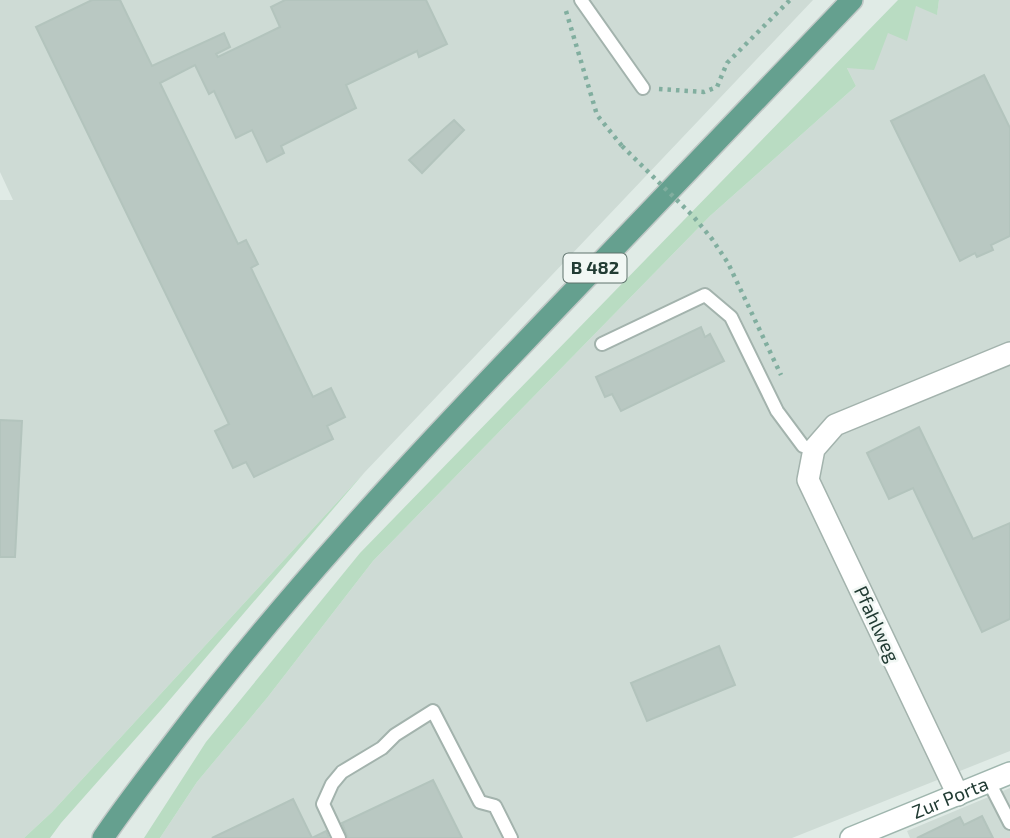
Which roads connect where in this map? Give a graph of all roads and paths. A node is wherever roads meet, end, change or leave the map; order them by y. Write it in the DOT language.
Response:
graph roads {
  1 [pos="581,0"];
  2 [pos="790,0"];
  3 [pos="852,0"];
  4 [pos="566,9"];
  5 [pos="643,88"];
  6 [pos="602,344"];
  7 [pos="1010,353"];
  8 [pos="780,375"];
  9 [pos="814,449"];
  10 [pos="1010,774"];
  11 [pos="989,782"];
  12 [pos="958,795"];
  13 [pos="1010,823"];
  14 [pos="103,838"];
  15 [pos="339,838"];
  16 [pos="511,838"];
  17 [pos="852,838"];
  1 -- 5 [label="lane"];
  2 -- 5 [label="path"];
  3 -- 14 [label="main road, B 482"];
  4 -- 8 [label="path, bridge"];
  6 -- 9 [label="lane"];
  7 -- 9 [label="street"];
  9 -- 12 [label="street, Pfahlweg"];
  10 -- 11 [label="street, Zur Porta"];
  11 -- 12 [label="street, Zur Porta"];
  11 -- 13 [label="lane"];
  12 -- 17 [label="street, Zur Porta"];
  15 -- 16 [label="lane"];
}
